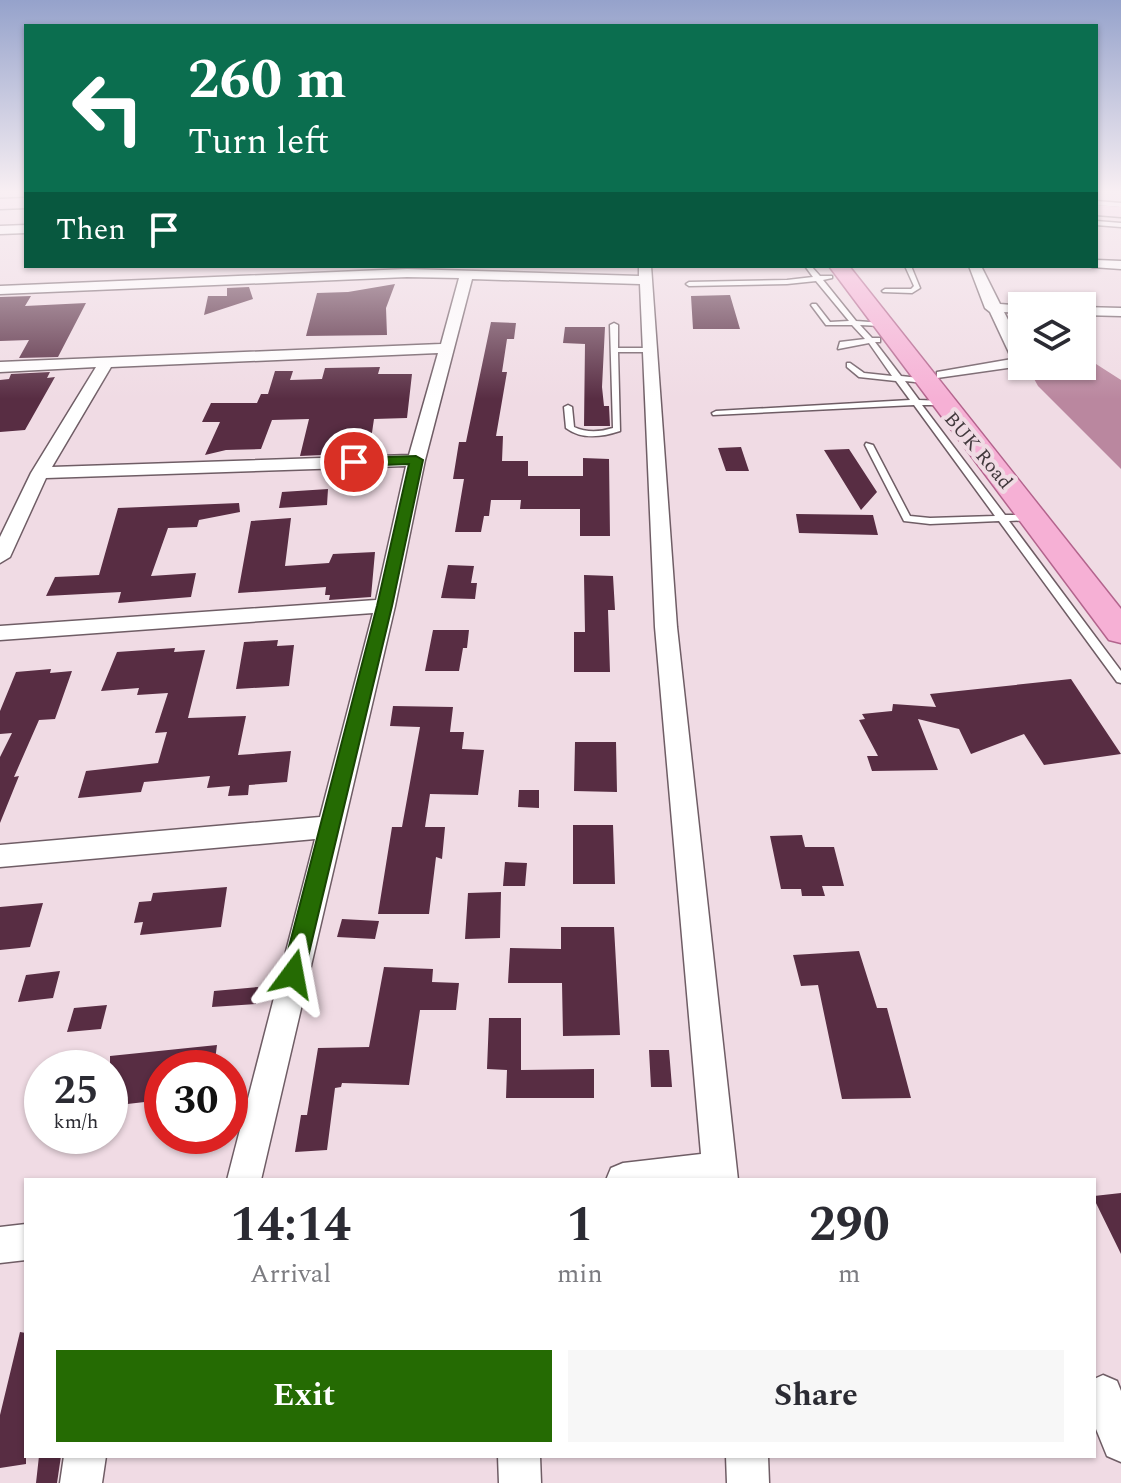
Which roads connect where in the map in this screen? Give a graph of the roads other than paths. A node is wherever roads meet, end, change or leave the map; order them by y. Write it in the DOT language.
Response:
graph roads {
  1 [pos="1098,264"];
  2 [pos="1121,265"];
  3 [pos="817,268"];
  4 [pos="909,268"];
  5 [pos="976,268"];
  6 [pos="646,273"];
  7 [pos="467,274"];
  8 [pos="847,275"];
  9 [pos="689,284"];
  10 [pos="0,290"];
  11 [pos="814,305"];
  12 [pos="992,308"];
  13 [pos="1008,309"];
  14 [pos="1096,311"];
  15 [pos="1121,312"];
  16 [pos="614,325"];
  17 [pos="878,329"];
  18 [pos="841,347"];
  19 [pos="449,348"];
  20 [pos="615,350"];
  21 [pos="650,350"];
  22 [pos="107,361"];
  23 [pos="850,365"];
  24 [pos="0,367"];
  25 [pos="897,379"];
  26 [pos="930,390"];
  27 [pos="568,407"];
  28 [pos="716,413"];
  29 [pos="869,445"];
  30 [pos="416,460"];
  31 [pos="40,473"];
  32 [pos="1035,517"];
  33 [pos="1003,518"];
  34 [pos="0,557"];
  35 [pos="1121,592"];
  36 [pos="385,606"];
  37 [pos="1121,632"];
  38 [pos="0,633"];
  39 [pos="1121,679"];
  40 [pos="328,827"];
  41 [pos="0,856"];
  42 [pos="721,1175"];
  43 [pos="244,1178"];
  44 [pos="662,1178"];
  45 [pos="24,1242"];
  46 [pos="0,1245"];
  47 [pos="1106,1395"];
  48 [pos="1121,1442"];
  49 [pos="85,1458"];
  50 [pos="519,1458"];
  51 [pos="747,1458"];
  52 [pos="81,1483"];
  53 [pos="520,1483"];
  54 [pos="748,1483"];
  1 -- 2 [label="street"];
  3 -- 8 [label="lane"];
  4 -- 8 [label="lane"];
  5 -- 12 [label="street"];
  6 -- 7 [label="street"];
  6 -- 21 [label="street"];
  7 -- 10 [label="street"];
  7 -- 19 [label="street"];
  8 -- 9 [label="lane"];
  8 -- 17 [label="main road, BUK Road"];
  8 -- 17 [label="main road"];
  11 -- 17 [label="lane"];
  12 -- 13 [label="street"];
  12 -- 26 [label="street"];
  14 -- 15 [label="street"];
  16 -- 20 [label="lane"];
  17 -- 18 [label="lane"];
  17 -- 25 [label="lane"];
  17 -- 26 [label="main road, BUK Road"];
  19 -- 22 [label="street"];
  19 -- 30 [label="street"];
  20 -- 21 [label="lane"];
  20 -- 27 [label="lane"];
  21 -- 42 [label="street"];
  22 -- 24 [label="street"];
  22 -- 31 [label="street"];
  23 -- 25 [label="lane"];
  25 -- 26 [label="lane"];
  25 -- 26 [label="lane"];
  26 -- 28 [label="lane"];
  26 -- 32 [label="main road, BUK Road"];
  26 -- 33 [label="lane"];
  26 -- 35 [label="main road, BUK Road"];
  29 -- 33 [label="lane"];
  30 -- 31 [label="street"];
  30 -- 36 [label="street"];
  31 -- 34 [label="street"];
  32 -- 33 [label="lane"];
  32 -- 37 [label="main road, BUK Road"];
  33 -- 39 [label="lane"];
  36 -- 38 [label="street"];
  36 -- 40 [label="street"];
  40 -- 41 [label="street"];
  40 -- 43 [label="street"];
  42 -- 44 [label="street"];
  45 -- 46 [label="street"];
  47 -- 48 [label="street"];
  49 -- 52 [label="street"];
  50 -- 53 [label="street"];
  51 -- 54 [label="street"];
}
